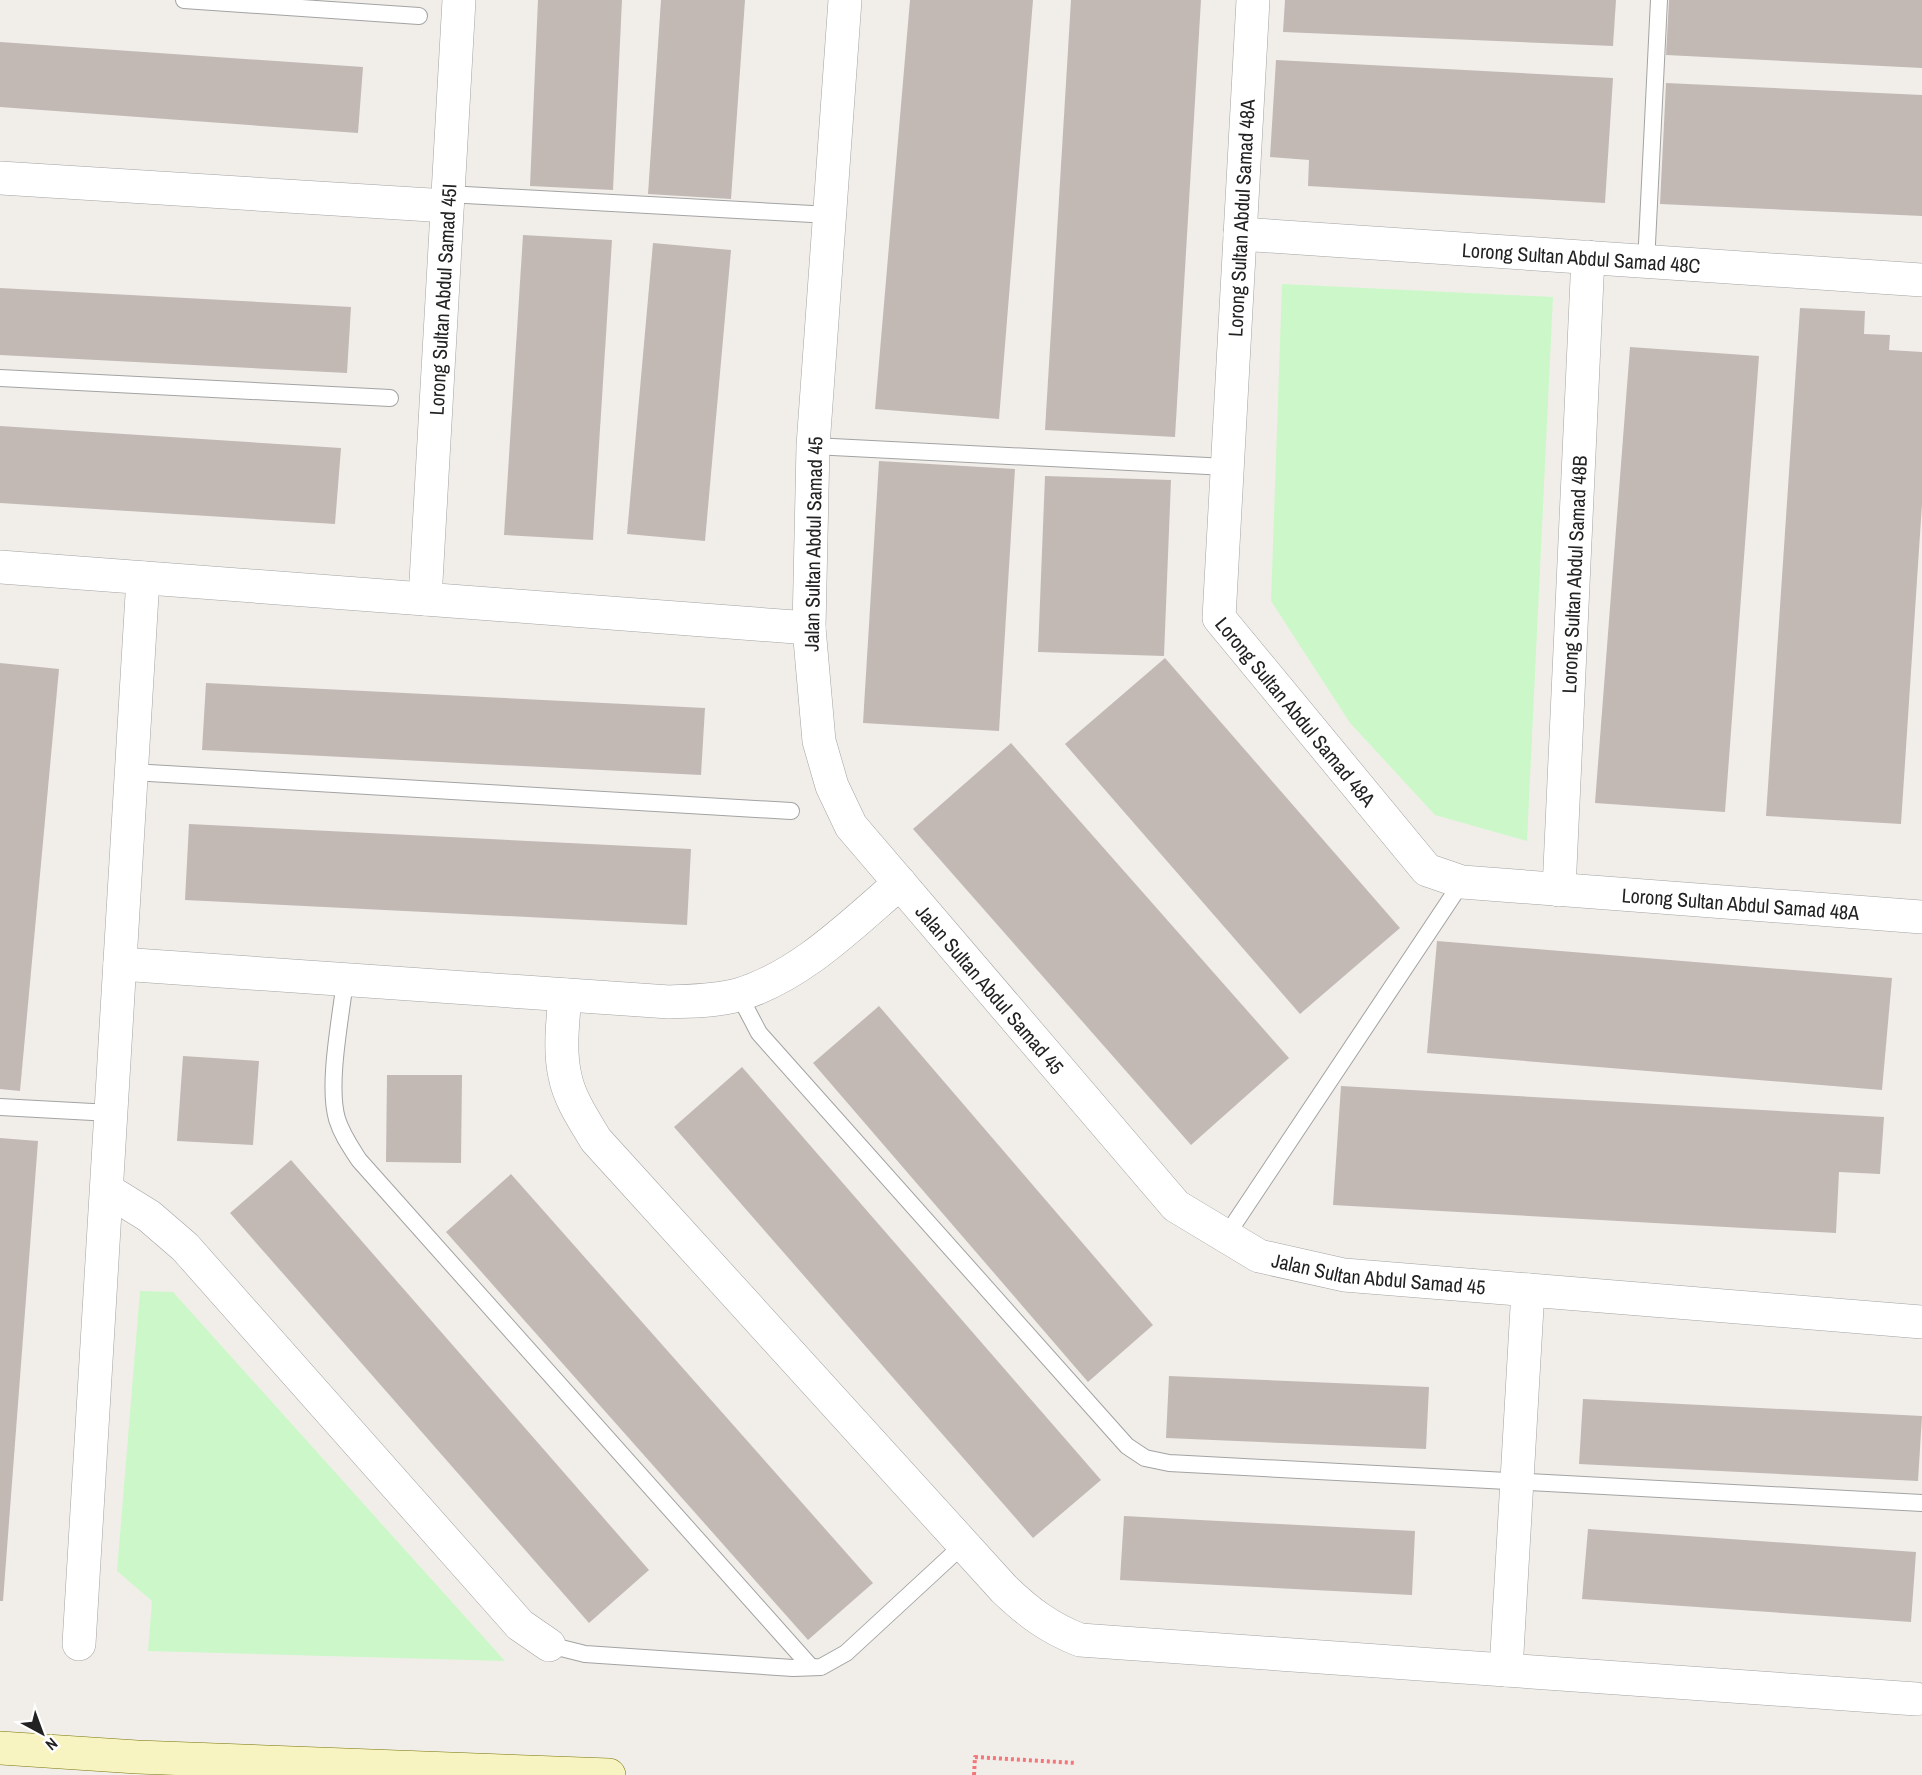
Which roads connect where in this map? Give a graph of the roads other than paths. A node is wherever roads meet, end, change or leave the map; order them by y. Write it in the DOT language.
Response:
graph roads {
  1 [pos="184,0"];
  2 [pos="459,0"];
  3 [pos="845,0"];
  4 [pos="1253,0"];
  5 [pos="1659,0"];
  6 [pos="419,16"];
  7 [pos="0,178"];
  8 [pos="447,200"];
  9 [pos="830,215"];
  10 [pos="1240,234"];
  11 [pos="1588,257"];
  12 [pos="1646,264"];
  13 [pos="1922,280"];
  14 [pos="0,378"];
  15 [pos="390,398"];
  16 [pos="813,446"];
  17 [pos="1227,467"];
  18 [pos="0,567"];
  19 [pos="143,578"];
  20 [pos="425,599"];
  21 [pos="809,628"];
  22 [pos="132,772"];
  23 [pos="791,811"];
  24 [pos="1462,882"];
  25 [pos="900,883"];
  26 [pos="1559,890"];
  27 [pos="1922,917"];
  28 [pos="120,964"];
  29 [pos="345,980"];
  30 [pos="565,994"];
  31 [pos="739,995"];
  32 [pos="0,1107"];
  33 [pos="111,1113"];
  34 [pos="106,1190"];
  35 [pos="1226,1236"];
  36 [pos="1528,1290"];
  37 [pos="1922,1322"];
  38 [pos="1517,1481"];
  39 [pos="1922,1503"];
  40 [pos="963,1545"];
  41 [pos="79,1644"];
  42 [pos="549,1644"];
  43 [pos="811,1667"];
  44 [pos="1506,1670"];
  45 [pos="1916,1700"];
  46 [pos="0,1748"];
  47 [pos="430,1771"];
  48 [pos="609,1775"];
  1 -- 6 [label="lane"];
  2 -- 8 [label="street, Lorong Sultan Abdul Samad 45I"];
  3 -- 9 [label="street, Jalan Sultan Abdul Samad 45"];
  4 -- 10 [label="street, Lorong Sultan Abdul Samad 48A"];
  5 -- 12 [label="lane"];
  7 -- 8 [label="street"];
  8 -- 9 [label="lane"];
  8 -- 20 [label="street, Lorong Sultan Abdul Samad 45I"];
  9 -- 16 [label="street, Jalan Sultan Abdul Samad 45"];
  10 -- 11 [label="street, Lorong Sultan Abdul Samad 48C"];
  10 -- 17 [label="street, Lorong Sultan Abdul Samad 48A"];
  11 -- 12 [label="street, Lorong Sultan Abdul Samad 48C"];
  11 -- 26 [label="street, Lorong Sultan Abdul Samad 48B"];
  12 -- 13 [label="street, Lorong Sultan Abdul Samad 48C"];
  14 -- 15 [label="lane"];
  16 -- 17 [label="lane"];
  16 -- 21 [label="street, Jalan Sultan Abdul Samad 45"];
  17 -- 24 [label="street, Lorong Sultan Abdul Samad 48A"];
  18 -- 19 [label="street"];
  19 -- 20 [label="street"];
  19 -- 22 [label="street"];
  20 -- 21 [label="street"];
  21 -- 25 [label="street, Jalan Sultan Abdul Samad 45"];
  22 -- 23 [label="lane"];
  22 -- 28 [label="street"];
  24 -- 26 [label="street, Lorong Sultan Abdul Samad 48A"];
  24 -- 35 [label="lane"];
  25 -- 31 [label="street"];
  25 -- 35 [label="street, Jalan Sultan Abdul Samad 45"];
  26 -- 27 [label="street, Lorong Sultan Abdul Samad 48A"];
  28 -- 29 [label="street"];
  28 -- 33 [label="street"];
  29 -- 30 [label="street"];
  29 -- 43 [label="lane"];
  30 -- 31 [label="street"];
  30 -- 40 [label="street"];
  31 -- 38 [label="lane"];
  32 -- 33 [label="lane"];
  33 -- 34 [label="street"];
  34 -- 41 [label="street"];
  34 -- 42 [label="street"];
  35 -- 36 [label="street, Jalan Sultan Abdul Samad 45"];
  36 -- 37 [label="street, Jalan Sultan Abdul Samad 45"];
  36 -- 38 [label="street"];
  38 -- 39 [label="lane"];
  38 -- 44 [label="street"];
  40 -- 43 [label="lane"];
  40 -- 44 [label="street"];
  42 -- 43 [label="lane"];
  44 -- 45 [label="street"];
  46 -- 47 [label="street"];
  47 -- 48 [label="street"];
}
